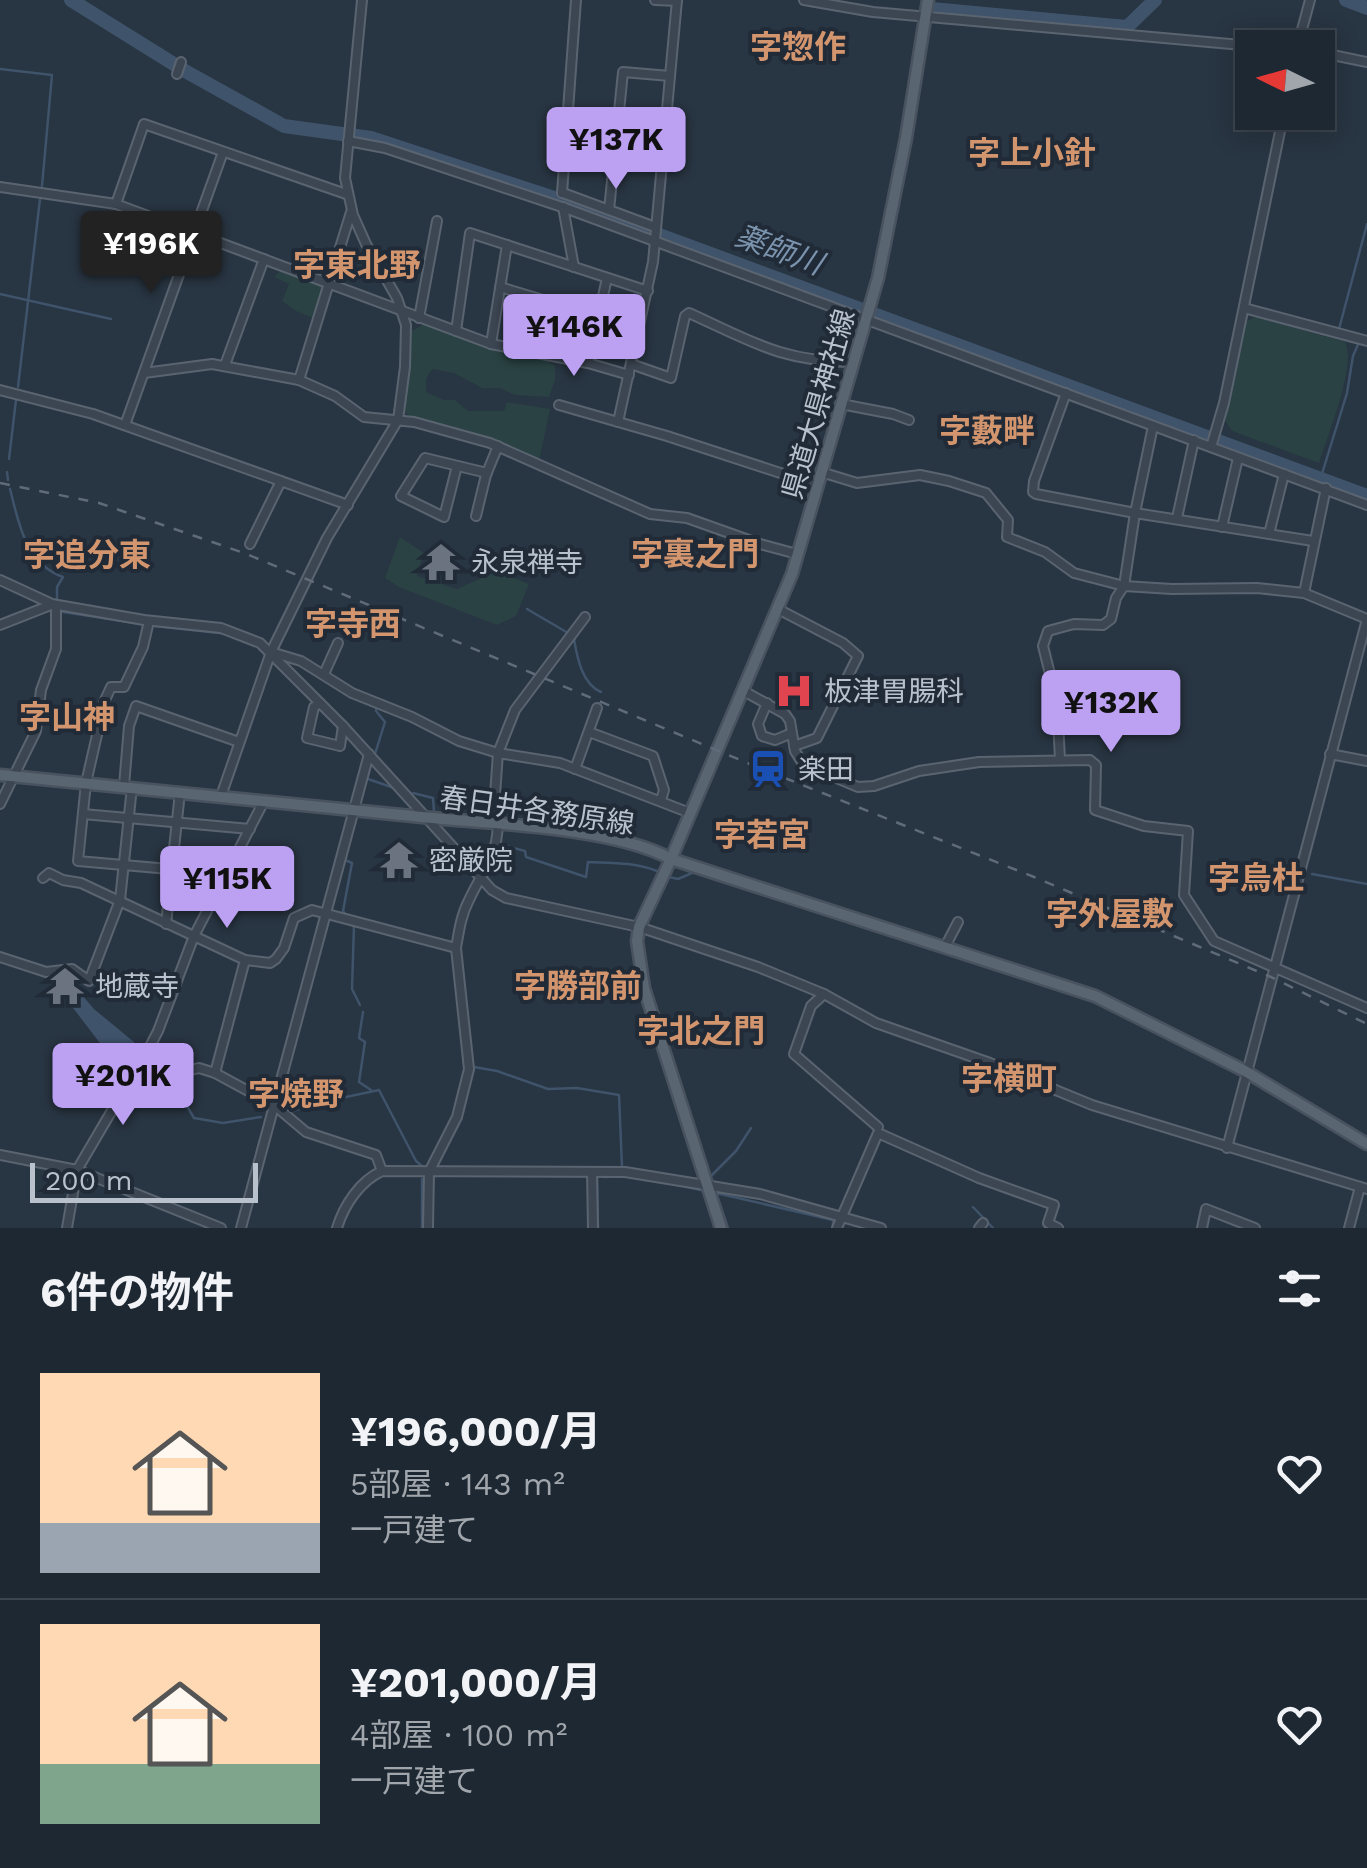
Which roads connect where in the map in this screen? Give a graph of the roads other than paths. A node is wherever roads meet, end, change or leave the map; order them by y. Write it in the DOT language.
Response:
graph roads {
  1 [pos="362,0"];
  2 [pos="576,0"];
  3 [pos="655,0"];
  4 [pos="804,0"];
  5 [pos="928,0"];
  6 [pos="1310,0"];
  7 [pos="677,1"];
  8 [pos="927,17"];
  9 [pos="1302,30"];
  10 [pos="1235,44"];
  11 [pos="1335,55"];
  12 [pos="180,62"];
  13 [pos="1367,62"];
  14 [pos="177,74"];
  15 [pos="670,76"];
  16 [pos="1280,130"];
  17 [pos="348,141"];
  18 [pos="222,152"];
  19 [pos="448,158"];
  20 [pos="446,168"];
  21 [pos="0,187"];
  22 [pos="346,194"];
  23 [pos="116,204"];
  24 [pos="563,207"];
  25 [pos="352,210"];
  26 [pos="610,210"];
  27 [pos="436,222"];
  28 [pos="655,227"];
  29 [pos="194,232"];
  30 [pos="656,242"];
  31 [pos="507,245"];
  32 [pos="264,259"];
  33 [pos="574,267"];
  34 [pos="607,278"];
  35 [pos="330,284"];
  36 [pos="500,287"];
  37 [pos="648,290"];
  38 [pos="1244,308"];
  39 [pos="402,312"];
  40 [pos="596,316"];
  41 [pos="419,318"];
  42 [pos="866,318"];
  43 [pos="456,331"];
  44 [pos="1362,340"];
  45 [pos="491,344"];
  46 [pos="853,362"];
  47 [pos="588,363"];
  48 [pos="631,364"];
  49 [pos="225,366"];
  50 [pos="144,373"];
  51 [pos="629,375"];
  52 [pos="300,380"];
  53 [pos="0,390"];
  54 [pos="1066,393"];
  55 [pos="841,404"];
  56 [pos="559,405"];
  57 [pos="398,420"];
  58 [pos="909,420"];
  59 [pos="618,422"];
  60 [pos="126,426"];
  61 [pos="1153,426"];
  62 [pos="1194,440"];
  63 [pos="1212,445"];
  64 [pos="498,446"];
  65 [pos="1238,458"];
  66 [pos="457,466"];
  67 [pos="821,472"];
  68 [pos="487,473"];
  69 [pos="1284,474"];
  70 [pos="282,481"];
  71 [pos="817,485"];
  72 [pos="1326,488"];
  73 [pos="1367,505"];
  74 [pos="348,506"];
  75 [pos="1134,513"];
  76 [pos="476,516"];
  77 [pos="1177,518"];
  78 [pos="1222,526"];
  79 [pos="1269,534"];
  80 [pos="1313,541"];
  81 [pos="250,544"];
  82 [pos="797,554"];
  83 [pos="0,580"];
  84 [pos="1124,586"];
  85 [pos="1304,593"];
  86 [pos="54,605"];
  87 [pos="778,609"];
  88 [pos="584,617"];
  89 [pos="1367,619"];
  90 [pos="150,621"];
  91 [pos="0,625"];
  92 [pos="1365,631"];
  93 [pos="338,643"];
  94 [pos="271,652"];
  95 [pos="324,674"];
  96 [pos="742,690"];
  97 [pos="320,703"];
  98 [pos="767,703"];
  99 [pos="596,708"];
  100 [pos="344,726"];
  101 [pos="588,732"];
  102 [pos="792,733"];
  103 [pos="240,742"];
  104 [pos="794,746"];
  105 [pos="498,753"];
  106 [pos="368,754"];
  107 [pos="1330,754"];
  108 [pos="1060,759"];
  109 [pos="1367,761"];
  110 [pos="575,769"];
  111 [pos="0,774"];
  112 [pos="16,776"];
  113 [pos="86,782"];
  114 [pos="128,787"];
  115 [pos="180,792"];
  116 [pos="221,796"];
  117 [pos="660,800"];
  118 [pos="264,801"];
  119 [pos="0,804"];
  120 [pos="352,810"];
  121 [pos="690,813"];
  122 [pos="83,814"];
  123 [pos="129,818"];
  124 [pos="428,818"];
  125 [pos="177,822"];
  126 [pos="495,824"];
  127 [pos="250,829"];
  128 [pos="671,859"];
  129 [pos="78,861"];
  130 [pos="123,866"];
  131 [pos="172,870"];
  132 [pos="226,874"];
  133 [pos="43,878"];
  134 [pos="480,878"];
  135 [pos="76,881"];
  136 [pos="120,900"];
  137 [pos="326,912"];
  138 [pos="958,922"];
  139 [pos="166,924"];
  140 [pos="639,927"];
  141 [pos="194,936"];
  142 [pos="946,945"];
  143 [pos="456,948"];
  144 [pos="0,957"];
  145 [pos="245,960"];
  146 [pos="1274,969"];
  147 [pos="824,994"];
  148 [pos="1367,1008"];
  149 [pos="142,1068"];
  150 [pos="1245,1071"];
  151 [pos="215,1073"];
  152 [pos="274,1105"];
  153 [pos="878,1127"];
  154 [pos="1367,1144"];
  155 [pos="1227,1148"];
  156 [pos="0,1155"];
  157 [pos="77,1170"];
  158 [pos="382,1171"];
  159 [pos="429,1172"];
  160 [pos="592,1172"];
  161 [pos="706,1186"];
  162 [pos="1363,1188"];
  163 [pos="842,1216"];
  164 [pos="67,1228"];
  165 [pos="221,1228"];
  166 [pos="241,1228"];
  167 [pos="337,1228"];
  168 [pos="428,1228"];
  169 [pos="593,1228"];
  170 [pos="721,1228"];
  171 [pos="837,1228"];
  172 [pos="881,1228"];
  173 [pos="1058,1228"];
  174 [pos="1202,1228"];
  175 [pos="1255,1228"];
  176 [pos="1348,1228"];
  1 -- 17 [label="street"];
  2 -- 26 [label="street"];
  3 -- 7 [label="street"];
  4 -- 8 [label="street"];
  5 -- 8 [label="main road, 県道大県神社線"];
  6 -- 9 [label="street"];
  7 -- 15 [label="street"];
  8 -- 10 [label="street"];
  8 -- 42 [label="main road, 県道大県神社線"];
  11 -- 13 [label="street"];
  12 -- 14 [label="street"];
  15 -- 26 [label="street"];
  15 -- 28 [label="street"];
  16 -- 38 [label="street"];
  17 -- 20 [label="street"];
  17 -- 22 [label="street"];
  18 -- 22 [label="street"];
  18 -- 23 [label="street"];
  18 -- 29 [label="street"];
  19 -- 20 [label="street"];
  20 -- 24 [label="street"];
  21 -- 23 [label="street"];
  22 -- 25 [label="street"];
  23 -- 29 [label="street"];
  24 -- 30 [label="street"];
  24 -- 33 [label="street"];
  25 -- 35 [label="street"];
  25 -- 39 [label="street"];
  26 -- 28 [label="street"];
  27 -- 41 [label="street"];
  28 -- 30 [label="street"];
  29 -- 32 [label="street"];
  29 -- 50 [label="street"];
  30 -- 37 [label="street"];
  30 -- 42 [label="street"];
  31 -- 33 [label="street"];
  31 -- 36 [label="street"];
  31 -- 43 [label="street"];
  32 -- 35 [label="street"];
  32 -- 49 [label="street"];
  33 -- 34 [label="street"];
  34 -- 37 [label="street"];
  34 -- 40 [label="street"];
  35 -- 39 [label="street"];
  35 -- 52 [label="street"];
  36 -- 40 [label="street"];
  36 -- 45 [label="street"];
  37 -- 48 [label="street"];
  38 -- 44 [label="street"];
  38 -- 63 [label="street"];
  39 -- 41 [label="street"];
  39 -- 57 [label="street"];
  40 -- 47 [label="street"];
  41 -- 43 [label="street"];
  42 -- 46 [label="main road, 県道大県神社線"];
  42 -- 54 [label="street"];
  43 -- 45 [label="street"];
  45 -- 47 [label="street"];
  46 -- 48 [label="street"];
  46 -- 55 [label="main road, 県道大県神社線"];
  47 -- 51 [label="street"];
  48 -- 51 [label="street"];
  49 -- 50 [label="street"];
  49 -- 52 [label="street"];
  50 -- 60 [label="street"];
  51 -- 59 [label="street"];
  52 -- 57 [label="street"];
  53 -- 60 [label="street"];
  54 -- 61 [label="street"];
  54 -- 75 [label="street"];
  55 -- 58 [label="street"];
  55 -- 67 [label="main road, 県道大県神社線"];
  56 -- 59 [label="street"];
  57 -- 64 [label="street"];
  57 -- 74 [label="street"];
  59 -- 71 [label="street"];
  60 -- 70 [label="street"];
  61 -- 62 [label="street"];
  61 -- 75 [label="street"];
  62 -- 63 [label="street"];
  62 -- 77 [label="street"];
  63 -- 65 [label="street"];
  64 -- 68 [label="street"];
  64 -- 82 [label="street"];
  65 -- 69 [label="street"];
  65 -- 78 [label="street"];
  66 -- 66 [label="street"];
  66 -- 68 [label="street"];
  67 -- 71 [label="main road, 県道大県神社線"];
  67 -- 84 [label="street"];
  68 -- 76 [label="street"];
  69 -- 72 [label="street"];
  69 -- 79 [label="street"];
  70 -- 74 [label="street"];
  70 -- 81 [label="street"];
  71 -- 82 [label="main road, 県道大県神社線"];
  72 -- 73 [label="street"];
  72 -- 80 [label="street"];
  74 -- 94 [label="street"];
  75 -- 77 [label="street"];
  75 -- 84 [label="street"];
  77 -- 78 [label="street"];
  78 -- 79 [label="street"];
  79 -- 80 [label="street"];
  80 -- 85 [label="street"];
  82 -- 87 [label="main road, 県道大県神社線"];
  83 -- 86 [label="street"];
  84 -- 85 [label="street"];
  84 -- 108 [label="street"];
  85 -- 89 [label="street"];
  86 -- 90 [label="street"];
  86 -- 91 [label="street"];
  86 -- 112 [label="street"];
  87 -- 96 [label="main road, 県道大県神社線"];
  87 -- 104 [label="street"];
  88 -- 105 [label="street"];
  89 -- 92 [label="street"];
  90 -- 94 [label="street"];
  90 -- 113 [label="street"];
  92 -- 107 [label="street"];
  93 -- 95 [label="street"];
  94 -- 95 [label="street"];
  94 -- 97 [label="street"];
  94 -- 103 [label="street"];
  95 -- 105 [label="street"];
  96 -- 98 [label="street"];
  96 -- 121 [label="main road, 県道大県神社線"];
  97 -- 100 [label="street"];
  97 -- 100 [label="street"];
  98 -- 102 [label="street"];
  98 -- 102 [label="street"];
  99 -- 101 [label="street"];
  100 -- 106 [label="street"];
  101 -- 110 [label="street"];
  101 -- 117 [label="street"];
  102 -- 104 [label="street"];
  103 -- 114 [label="street"];
  103 -- 116 [label="street"];
  104 -- 108 [label="street"];
  105 -- 110 [label="street"];
  105 -- 126 [label="street"];
  106 -- 120 [label="street"];
  106 -- 124 [label="street"];
  107 -- 109 [label="street"];
  107 -- 146 [label="street"];
  108 -- 146 [label="street"];
  110 -- 117 [label="street"];
  111 -- 112 [label="main road, 春日井各務原線"];
  112 -- 113 [label="main road, 春日井各務原線"];
  112 -- 119 [label="street"];
  113 -- 114 [label="main road, 春日井各務原線"];
  113 -- 122 [label="street"];
  114 -- 115 [label="main road, 春日井各務原線"];
  114 -- 123 [label="street"];
  115 -- 116 [label="main road, 春日井各務原線"];
  115 -- 125 [label="street"];
  116 -- 118 [label="main road, 春日井各務原線"];
  117 -- 121 [label="street"];
  118 -- 120 [label="main road, 春日井各務原線"];
  118 -- 127 [label="street"];
  120 -- 124 [label="main road, 春日井各務原線"];
  120 -- 137 [label="street"];
  121 -- 128 [label="main road, 県道大県神社線"];
  122 -- 123 [label="street"];
  122 -- 129 [label="street"];
  123 -- 125 [label="street"];
  123 -- 130 [label="street"];
  124 -- 126 [label="main road, 春日井各務原線"];
  124 -- 134 [label="street"];
  125 -- 127 [label="street"];
  125 -- 131 [label="street"];
  126 -- 128 [label="main road, 春日井各務原線"];
  126 -- 134 [label="street"];
  127 -- 132 [label="street"];
  128 -- 140 [label="main road, 県道大県神社線"];
  128 -- 142 [label="main road, 春日井各務原線"];
  129 -- 130 [label="street"];
  129 -- 135 [label="street"];
  130 -- 131 [label="street"];
  130 -- 136 [label="street"];
  131 -- 132 [label="street"];
  131 -- 139 [label="street"];
  132 -- 141 [label="street"];
  133 -- 135 [label="street"];
  134 -- 140 [label="street"];
  134 -- 143 [label="street"];
  135 -- 136 [label="street"];
  136 -- 139 [label="street"];
  136 -- 144 [label="street"];
  137 -- 143 [label="street"];
  137 -- 145 [label="street"];
  137 -- 152 [label="street"];
  138 -- 142 [label="street"];
  139 -- 141 [label="street"];
  140 -- 147 [label="street"];
  140 -- 161 [label="main road"];
  141 -- 145 [label="street"];
  141 -- 149 [label="street"];
  142 -- 150 [label="main road, 春日井各務原線"];
  143 -- 159 [label="street"];
  145 -- 151 [label="street"];
  146 -- 148 [label="street"];
  146 -- 150 [label="street"];
  147 -- 153 [label="street"];
  147 -- 155 [label="street"];
  149 -- 151 [label="street"];
  149 -- 157 [label="street"];
  150 -- 154 [label="main road, 春日井各務原線"];
  150 -- 155 [label="street"];
  151 -- 152 [label="street"];
  152 -- 158 [label="street"];
  152 -- 166 [label="street"];
  155 -- 162 [label="street"];
  156 -- 157 [label="street"];
  157 -- 164 [label="street"];
  157 -- 165 [label="street"];
  158 -- 159 [label="street"];
  158 -- 167 [label="street"];
  159 -- 160 [label="street"];
  159 -- 168 [label="street"];
  160 -- 161 [label="street"];
  160 -- 169 [label="street"];
  161 -- 163 [label="street"];
  161 -- 170 [label="main road"];
  162 -- 176 [label="street"];
  163 -- 171 [label="street"];
  163 -- 172 [label="street"];
  163 -- 173 [label="street"];
  174 -- 175 [label="street"];
}
